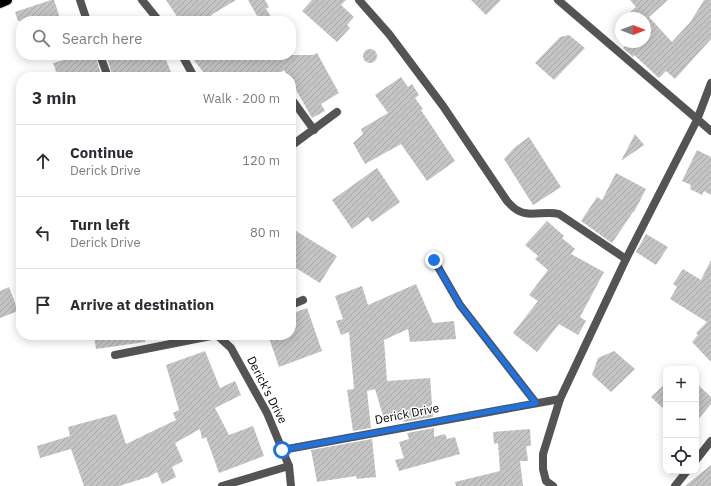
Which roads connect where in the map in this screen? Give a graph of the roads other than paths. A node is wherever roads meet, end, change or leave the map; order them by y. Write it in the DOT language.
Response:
graph roads {
  1 [pos="7,0"];
  2 [pos="80,0"];
  3 [pos="142,0"];
  4 [pos="359,0"];
  5 [pos="558,0"];
  6 [pos="0,3"];
  7 [pos="85,16"];
  8 [pos="155,16"];
  9 [pos="102,60"];
  10 [pos="185,60"];
  11 [pos="106,72"];
  12 [pos="191,72"];
  13 [pos="711,83"];
  14 [pos="296,105"];
  15 [pos="337,112"];
  16 [pos="697,120"];
  17 [pos="314,130"];
  18 [pos="711,132"];
  19 [pos="296,143"];
  20 [pos="626,259"];
  21 [pos="434,260"];
  22 [pos="303,300"];
  23 [pos="296,303"];
  24 [pos="190,340"];
  25 [pos="222,340"];
  26 [pos="116,354"];
  27 [pos="560,399"];
  28 [pos="536,403"];
  29 [pos="711,440"];
  30 [pos="282,450"];
  31 [pos="699,456"];
  32 [pos="289,466"];
  33 [pos="685,474"];
  34 [pos="222,486"];
  35 [pos="291,486"];
  36 [pos="553,486"];
  37 [pos="675,486"];
  1 -- 6 [label="main road"];
  2 -- 7 [label="street"];
  3 -- 8 [label="street"];
  4 -- 20 [label="street"];
  5 -- 16 [label="street"];
  9 -- 11 [label="street"];
  10 -- 12 [label="street"];
  13 -- 16 [label="street"];
  14 -- 17 [label="street"];
  15 -- 17 [label="street"];
  16 -- 18 [label="street"];
  16 -- 20 [label="street"];
  17 -- 19 [label="street"];
  20 -- 27 [label="street"];
  21 -- 28 [label="street"];
  22 -- 23 [label="street"];
  24 -- 26 [label="street, Derick's Drive"];
  25 -- 30 [label="street, Derick's Drive"];
  27 -- 28 [label="street, Derick Drive"];
  27 -- 36 [label="street"];
  28 -- 30 [label="street, Derick Drive"];
  29 -- 31 [label="street"];
  30 -- 32 [label="street, Derick's Drive"];
  32 -- 34 [label="street"];
  32 -- 35 [label="street, Derick's Drive"];
  33 -- 37 [label="street"];
}
